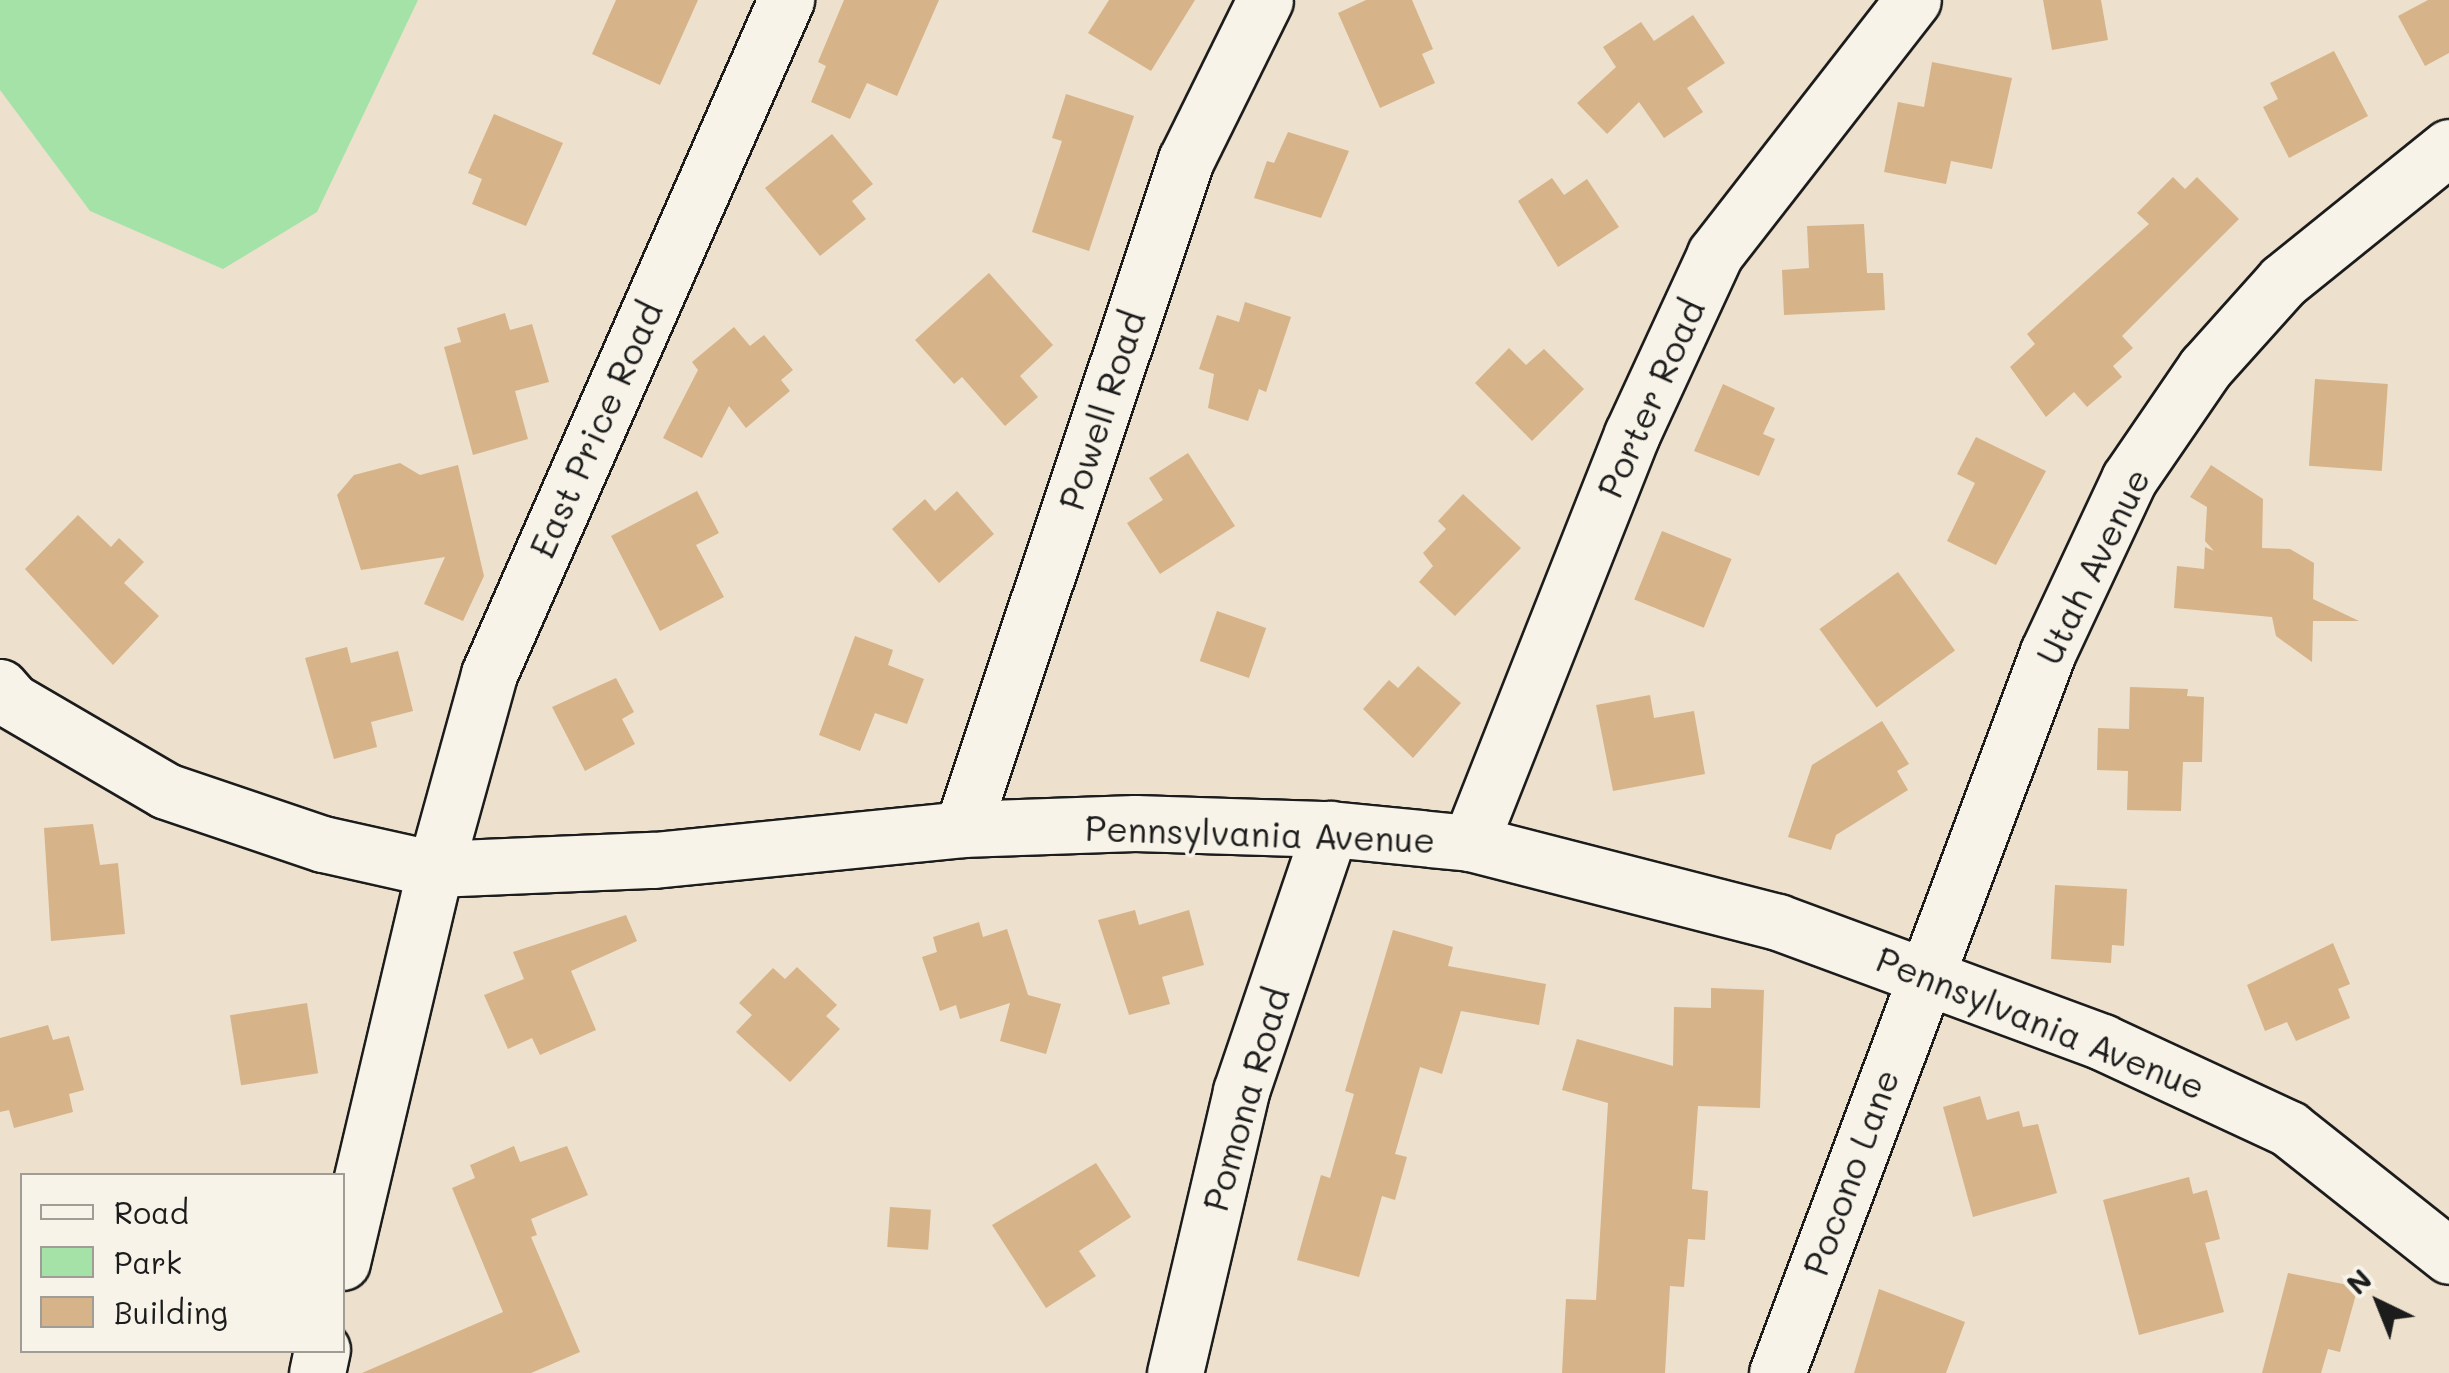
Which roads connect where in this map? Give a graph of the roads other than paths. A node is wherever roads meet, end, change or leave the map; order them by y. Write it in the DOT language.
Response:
graph roads {
  1 [pos="786,0"];
  2 [pos="1265,0"];
  3 [pos="1913,0"];
  4 [pos="2449,147"];
  5 [pos="4,710"];
  6 [pos="962,829"];
  7 [pos="1330,829"];
  8 [pos="1470,843"];
  9 [pos="435,869"];
  10 [pos="1924,972"];
  11 [pos="2444,1241"];
  12 [pos="345,1249"];
  13 [pos="1176,1373"];
  14 [pos="1776,1373"];
  1 -- 9 [label="street, East Price Road"];
  2 -- 6 [label="street, Powell Road"];
  3 -- 8 [label="street, Porter Road"];
  4 -- 10 [label="street, Utah Avenue"];
  5 -- 9 [label="street, Pennsylvania Avenue"];
  6 -- 7 [label="street, Pennsylvania Avenue"];
  6 -- 9 [label="street, Pennsylvania Avenue"];
  7 -- 8 [label="street, Pennsylvania Avenue"];
  7 -- 13 [label="street, Pomona Road"];
  8 -- 10 [label="street, Pennsylvania Avenue"];
  9 -- 12 [label="street, East Price Road"];
  10 -- 11 [label="street, Pennsylvania Avenue"];
  10 -- 14 [label="street, Pocono Lane"];
}
